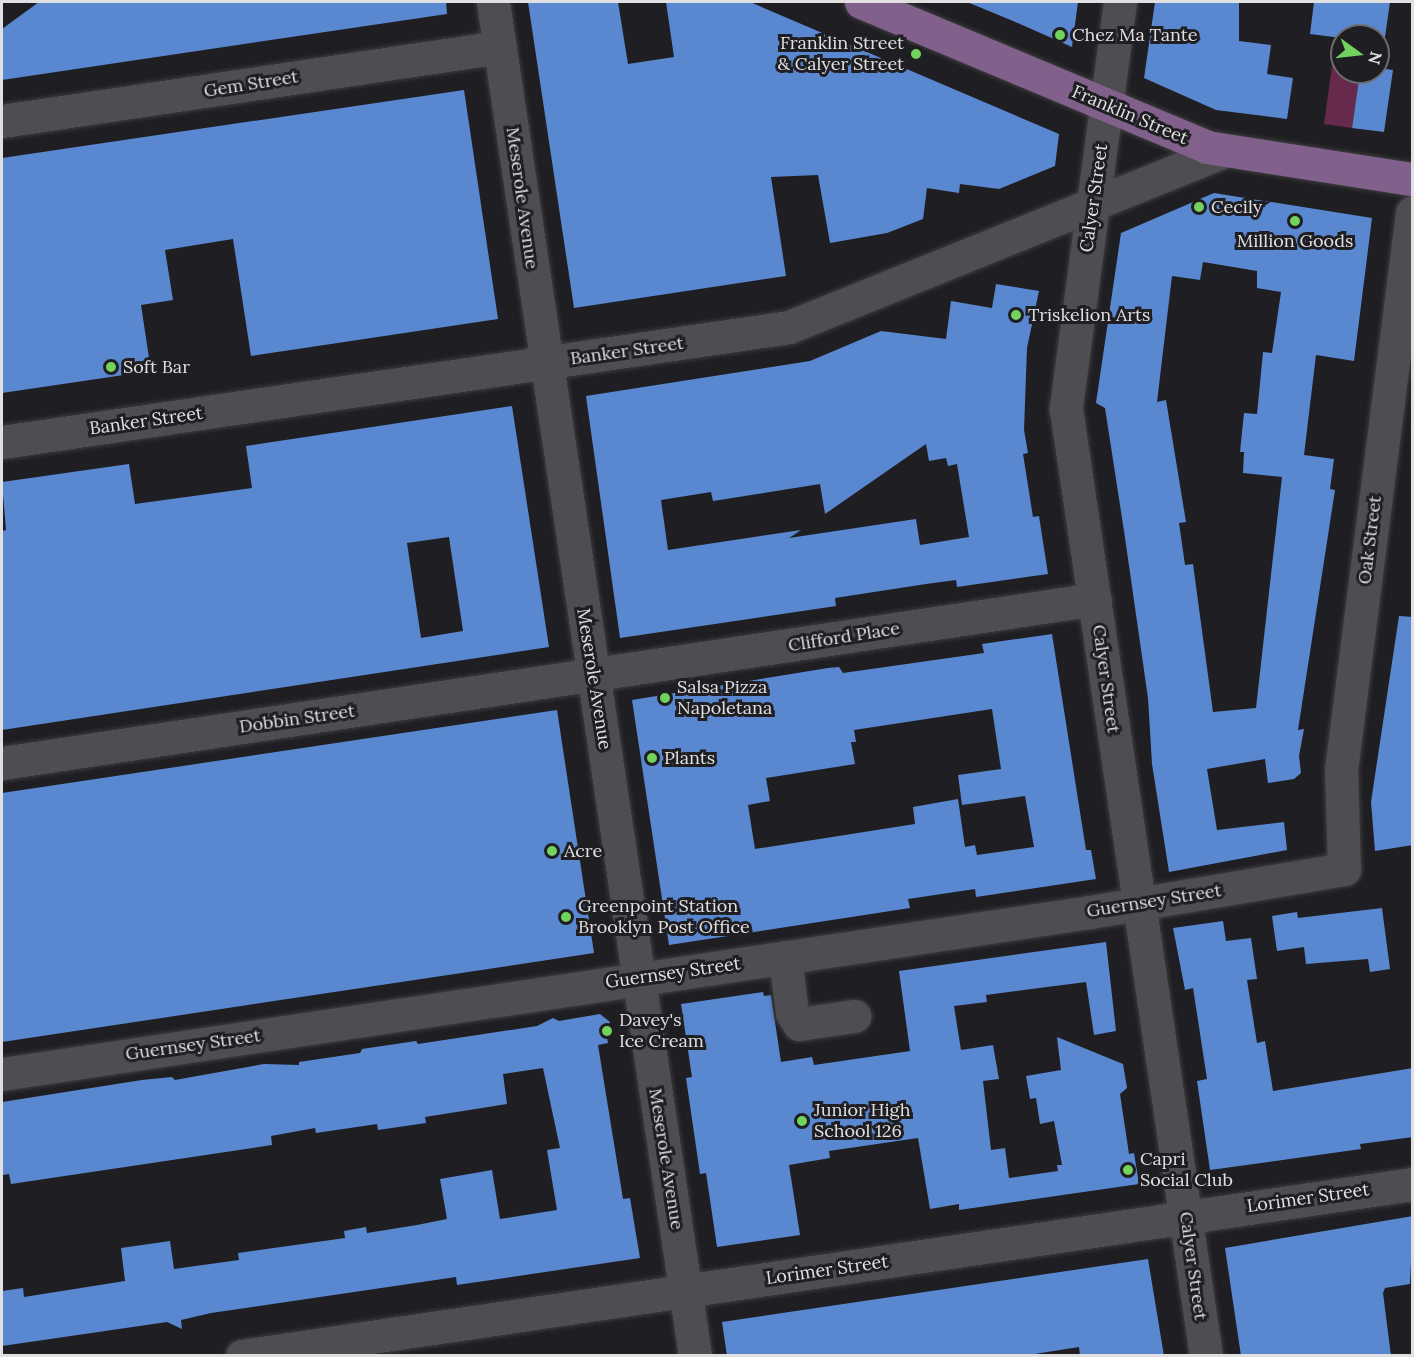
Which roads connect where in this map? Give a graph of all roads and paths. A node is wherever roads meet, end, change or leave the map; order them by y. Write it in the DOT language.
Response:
graph roads {
  1 [pos="493,2"];
  2 [pos="861,2"];
  3 [pos="1120,2"];
  4 [pos="500,47"];
  5 [pos="1106,105"];
  6 [pos="2,121"];
  7 [pos="1224,151"];
  8 [pos="1413,179"];
  9 [pos="1093,205"];
  10 [pos="1413,213"];
  11 [pos="547,363"];
  12 [pos="2,442"];
  13 [pos="1095,599"];
  14 [pos="593,674"];
  15 [pos="2,763"];
  16 [pos="1344,869"];
  17 [pos="1137,904"];
  18 [pos="786,957"];
  19 [pos="639,979"];
  20 [pos="854,1016"];
  21 [pos="2,1074"];
  22 [pos="1413,1184"];
  23 [pos="1186,1216"];
  24 [pos="685,1290"];
  25 [pos="242,1356"];
  26 [pos="695,1356"];
  27 [pos="1206,1356"];
  1 -- 4 [label="street, Meserole Avenue"];
  2 -- 5 [label="main road, Franklin Street"];
  3 -- 5 [label="street, Calyer Street"];
  4 -- 6 [label="street, Gem Street"];
  4 -- 11 [label="street, Meserole Avenue"];
  5 -- 7 [label="main road, Franklin Street"];
  5 -- 9 [label="street, Calyer Street"];
  7 -- 8 [label="main road, Franklin Street"];
  7 -- 9 [label="street, Banker Street"];
  9 -- 11 [label="street, Banker Street"];
  9 -- 13 [label="street, Calyer Street"];
  10 -- 16 [label="street, Oak Street"];
  11 -- 12 [label="street, Banker Street"];
  11 -- 14 [label="street, Meserole Avenue"];
  13 -- 14 [label="street, Clifford Place"];
  13 -- 17 [label="street, Calyer Street"];
  14 -- 15 [label="street, Dobbin Street"];
  14 -- 19 [label="street, Meserole Avenue"];
  16 -- 17 [label="street, Guernsey Street"];
  17 -- 18 [label="street, Guernsey Street"];
  17 -- 23 [label="street, Calyer Street"];
  18 -- 19 [label="street, Guernsey Street"];
  18 -- 20 [label="street"];
  19 -- 21 [label="street, Guernsey Street"];
  19 -- 24 [label="street, Meserole Avenue"];
  22 -- 23 [label="street, Lorimer Street"];
  23 -- 24 [label="street, Lorimer Street"];
  23 -- 27 [label="street, Calyer Street"];
  24 -- 25 [label="street, Lorimer Street"];
  24 -- 26 [label="street, Meserole Avenue"];
}
